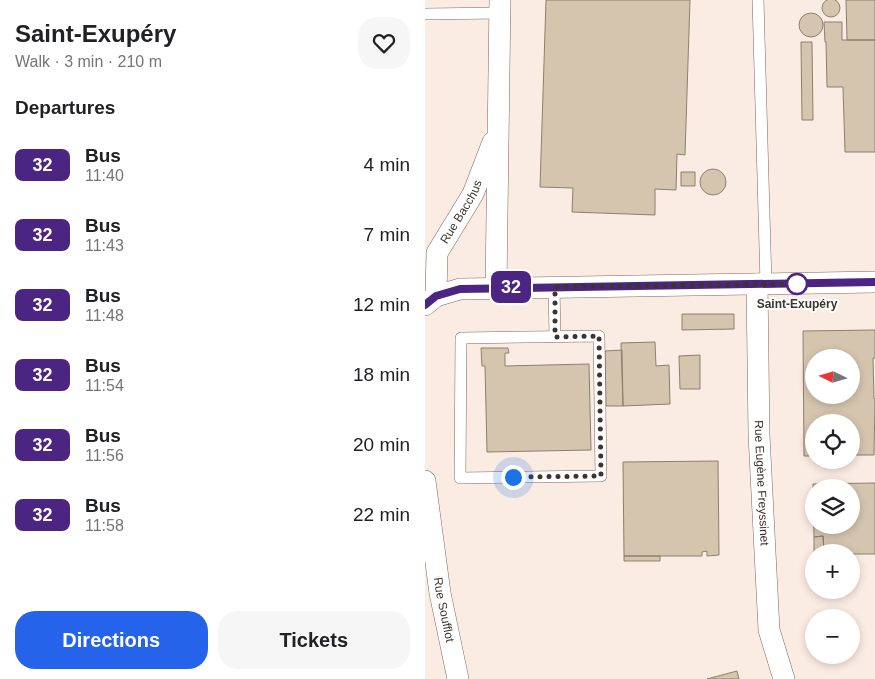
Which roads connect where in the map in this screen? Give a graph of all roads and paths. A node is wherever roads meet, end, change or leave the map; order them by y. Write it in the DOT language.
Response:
graph roads {
  1 [pos="758,0"];
  2 [pos="500,7"];
  3 [pos="425,14"];
  4 [pos="498,128"];
  5 [pos="875,282"];
  6 [pos="761,284"];
  7 [pos="555,287"];
  8 [pos="496,288"];
  9 [pos="431,300"];
  10 [pos="555,337"];
  11 [pos="425,491"];
  12 [pos="458,679"];
  13 [pos="784,679"];
  1 -- 6 [label="lane"];
  2 -- 3 [label="lane"];
  2 -- 4 [label="street, Rue Bacchus"];
  4 -- 8 [label="street, Rue Bacchus"];
  4 -- 9 [label="street, Rue Bacchus"];
  5 -- 6 [label="street"];
  6 -- 7 [label="street"];
  6 -- 13 [label="street, Rue Eugène Freyssinet"];
  7 -- 8 [label="street"];
  7 -- 10 [label="lane"];
  8 -- 9 [label="street"];
  10 -- 10 [label="lane"];
  11 -- 12 [label="street, Rue Soufflot"];
}
